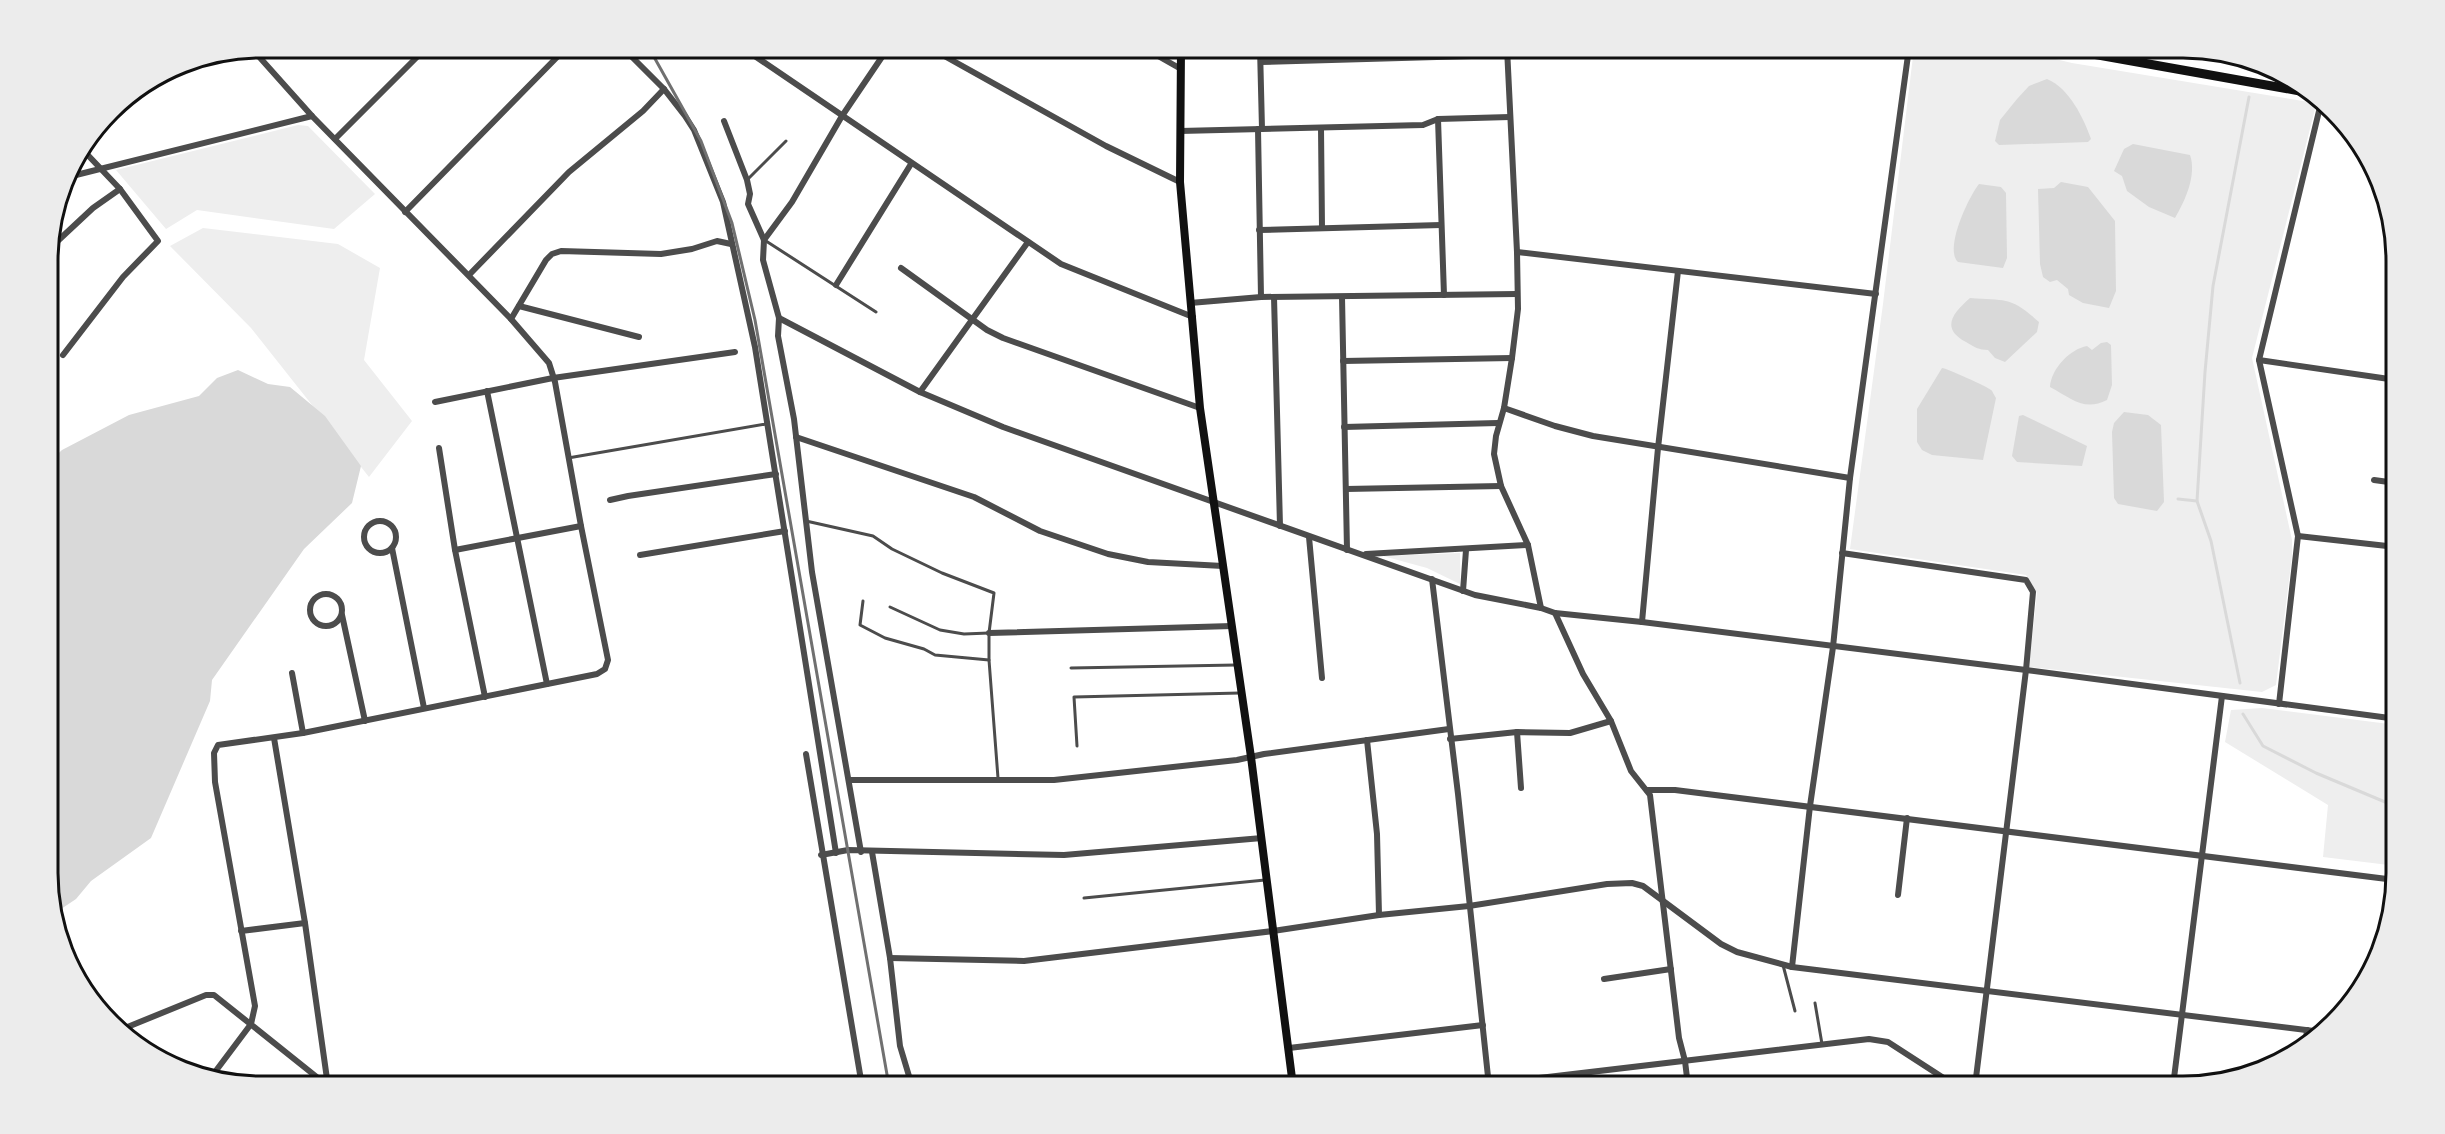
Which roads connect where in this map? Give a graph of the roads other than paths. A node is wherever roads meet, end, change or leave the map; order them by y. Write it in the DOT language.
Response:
graph roads {
  1 [pos="260,58"];
  2 [pos="416,58"];
  3 [pos="556,58"];
  4 [pos="633,58"];
  5 [pos="758,58"];
  6 [pos="881,58"];
  7 [pos="948,58"];
  8 [pos="1162,58"];
  9 [pos="1181,58"];
  10 [pos="1261,58"];
  11 [pos="1359,58"];
  12 [pos="1507,58"];
  13 [pos="1908,58"];
  14 [pos="2115,58"];
  15 [pos="1261,62"];
  16 [pos="1181,69"];
  17 [pos="663,89"];
  18 [pos="2290,89"];
  19 [pos="2319,111"];
  20 [pos="312,116"];
  21 [pos="842,116"];
  22 [pos="1510,117"];
  23 [pos="1438,119"];
  24 [pos="724,121"];
  25 [pos="1321,128"];
  26 [pos="1260,129"];
  27 [pos="1180,131"];
  28 [pos="335,139"];
  29 [pos="786,141"];
  30 [pos="89,156"];
  31 [pos="911,164"];
  32 [pos="100,168"];
  33 [pos="78,174"];
  34 [pos="747,180"];
  35 [pos="1180,182"];
  36 [pos="120,189"];
  37 [pos="405,212"];
  38 [pos="1441,225"];
  39 [pos="1322,228"];
  40 [pos="1258,230"];
  41 [pos="728,233"];
  42 [pos="60,237"];
  43 [pos="764,240"];
  44 [pos="717,241"];
  45 [pos="1028,242"];
  46 [pos="731,244"];
  47 [pos="1517,252"];
  48 [pos="901,268"];
  49 [pos="1678,271"];
  50 [pos="469,275"];
  51 [pos="836,285"];
  52 [pos="1517,294"];
  53 [pos="1876,294"];
  54 [pos="1444,295"];
  55 [pos="1261,297"];
  56 [pos="1274,297"];
  57 [pos="1342,297"];
  58 [pos="1190,303"];
  59 [pos="519,306"];
  60 [pos="876,312"];
  61 [pos="1193,317"];
  62 [pos="779,318"];
  63 [pos="511,319"];
  64 [pos="972,319"];
  65 [pos="639,337"];
  66 [pos="735,352"];
  67 [pos="63,355"];
  68 [pos="1512,358"];
  69 [pos="2259,360"];
  70 [pos="1343,361"];
  71 [pos="553,378"];
  72 [pos="2386,379"];
  73 [pos="487,391"];
  74 [pos="920,392"];
  75 [pos="435,402"];
  76 [pos="1200,408"];
  77 [pos="1504,408"];
  78 [pos="767,423"];
  79 [pos="1498,423"];
  80 [pos="1344,427"];
  81 [pos="796,437"];
  82 [pos="439,448"];
  83 [pos="1658,448"];
  84 [pos="568,458"];
  85 [pos="776,474"];
  86 [pos="1850,478"];
  87 [pos="2374,480"];
  88 [pos="2386,482"];
  89 [pos="1501,486"];
  90 [pos="1346,489"];
  91 [pos="610,501"];
  92 [pos="1214,504"];
  93 [pos="806,521"];
  94 [pos="580,526"];
  95 [pos="1280,526"];
  96 [pos="785,531"];
  97 [pos="2298,536"];
  98 [pos="1309,537"];
  99 [pos="516,539"];
  100 [pos="1528,545"];
  101 [pos="2386,546"];
  102 [pos="392,548"];
  103 [pos="455,550"];
  104 [pos="1347,550"];
  105 [pos="1466,550"];
  106 [pos="1842,553"];
  107 [pos="1362,554"];
  108 [pos="640,555"];
  109 [pos="1223,566"];
  110 [pos="1432,579"];
  111 [pos="1463,591"];
  112 [pos="863,601"];
  113 [pos="890,607"];
  114 [pos="1541,608"];
  115 [pos="1554,613"];
  116 [pos="342,615"];
  117 [pos="1642,622"];
  118 [pos="1232,627"];
  119 [pos="989,633"];
  120 [pos="1833,647"];
  121 [pos="989,660"];
  122 [pos="1238,665"];
  123 [pos="1071,668"];
  124 [pos="2026,670"];
  125 [pos="292,673"];
  126 [pos="1322,678"];
  127 [pos="547,684"];
  128 [pos="1242,693"];
  129 [pos="2222,696"];
  130 [pos="485,697"];
  131 [pos="2279,704"];
  132 [pos="424,708"];
  133 [pos="2386,718"];
  134 [pos="365,721"];
  135 [pos="1611,721"];
  136 [pos="1449,729"];
  137 [pos="1517,732"];
  138 [pos="303,733"];
  139 [pos="273,738"];
  140 [pos="1450,739"];
  141 [pos="1367,740"];
  142 [pos="1077,746"];
  143 [pos="806,754"];
  144 [pos="1251,758"];
  145 [pos="849,780"];
  146 [pos="999,780"];
  147 [pos="1521,788"];
  148 [pos="1647,790"];
  149 [pos="1810,806"];
  150 [pos="1907,818"];
  151 [pos="2006,830"];
  152 [pos="1262,838"];
  153 [pos="861,852"];
  154 [pos="873,852"];
  155 [pos="836,853"];
  156 [pos="821,855"];
  157 [pos="2202,855"];
  158 [pos="1267,879"];
  159 [pos="2386,879"];
  160 [pos="1898,895"];
  161 [pos="1084,898"];
  162 [pos="1664,903"];
  163 [pos="1469,906"];
  164 [pos="1379,915"];
  165 [pos="305,922"];
  166 [pos="241,931"];
  167 [pos="1273,931"];
  168 [pos="890,958"];
  169 [pos="1783,965"];
  170 [pos="1791,968"];
  171 [pos="1671,969"];
  172 [pos="1604,979"];
  173 [pos="1986,990"];
  174 [pos="1815,1003"];
  175 [pos="1795,1011"];
  176 [pos="2183,1014"];
  177 [pos="251,1024"];
  178 [pos="1483,1025"];
  179 [pos="130,1026"];
  180 [pos="2307,1030"];
  181 [pos="2310,1030"];
  182 [pos="2307,1033"];
  183 [pos="1822,1044"];
  184 [pos="1289,1048"];
  185 [pos="1685,1061"];
  186 [pos="216,1070"];
  187 [pos="1292,1075"];
  188 [pos="1488,1075"];
  189 [pos="1562,1075"];
  190 [pos="1687,1075"];
  191 [pos="1939,1075"];
  192 [pos="1976,1075"];
  193 [pos="2175,1075"];
  194 [pos="315,1076"];
  195 [pos="327,1076"];
  196 [pos="860,1076"];
  197 [pos="909,1076"];
  1 -- 20 [label="street"];
  2 -- 28 [label="street"];
  3 -- 37 [label="street"];
  4 -- 17 [label="street"];
  5 -- 21 [label="street"];
  6 -- 21 [label="street"];
  7 -- 35 [label="street"];
  8 -- 16 [label="street"];
  9 -- 16 [label="main road"];
  10 -- 15 [label="street"];
  11 -- 15 [label="street"];
  12 -- 22 [label="street"];
  13 -- 53 [label="street"];
  14 -- 18 [label="main road"];
  15 -- 26 [label="street"];
  16 -- 27 [label="main road"];
  17 -- 41 [label="street"];
  17 -- 50 [label="street"];
  19 -- 69 [label="street"];
  20 -- 28 [label="street"];
  20 -- 32 [label="street"];
  21 -- 31 [label="street"];
  21 -- 43 [label="street"];
  22 -- 23 [label="street"];
  22 -- 47 [label="street"];
  23 -- 25 [label="street"];
  23 -- 38 [label="street"];
  24 -- 34 [label="street"];
  25 -- 26 [label="street"];
  25 -- 39 [label="street"];
  26 -- 27 [label="street"];
  26 -- 40 [label="street"];
  27 -- 35 [label="main road"];
  28 -- 37 [label="street"];
  29 -- 34 [label="lane"];
  30 -- 32 [label="street"];
  31 -- 45 [label="street"];
  31 -- 51 [label="street"];
  32 -- 33 [label="street"];
  32 -- 36 [label="street"];
  34 -- 43 [label="street"];
  35 -- 58 [label="main road"];
  36 -- 42 [label="street"];
  36 -- 67 [label="street"];
  37 -- 50 [label="street"];
  38 -- 39 [label="street"];
  38 -- 54 [label="street"];
  39 -- 40 [label="street"];
  40 -- 55 [label="street"];
  41 -- 44 [label="street"];
  41 -- 46 [label="street"];
  43 -- 51 [label="lane"];
  43 -- 62 [label="street"];
  44 -- 46 [label="street"];
  44 -- 59 [label="street"];
  45 -- 61 [label="street"];
  45 -- 64 [label="street"];
  46 -- 78 [label="street"];
  47 -- 49 [label="street"];
  47 -- 52 [label="street"];
  48 -- 64 [label="street"];
  49 -- 53 [label="street"];
  49 -- 83 [label="street"];
  50 -- 63 [label="street"];
  51 -- 60 [label="lane"];
  52 -- 54 [label="street"];
  52 -- 68 [label="street"];
  53 -- 86 [label="street"];
  54 -- 57 [label="street"];
  55 -- 56 [label="street"];
  55 -- 58 [label="street"];
  56 -- 57 [label="street"];
  56 -- 95 [label="street"];
  57 -- 70 [label="street"];
  58 -- 61 [label="main road"];
  59 -- 63 [label="street"];
  59 -- 65 [label="street"];
  61 -- 76 [label="main road"];
  62 -- 74 [label="street"];
  62 -- 81 [label="street"];
  63 -- 71 [label="street"];
  64 -- 74 [label="street"];
  64 -- 76 [label="street"];
  66 -- 71 [label="street"];
  68 -- 70 [label="street"];
  68 -- 77 [label="street"];
  69 -- 72 [label="street"];
  69 -- 97 [label="street"];
  70 -- 80 [label="street"];
  71 -- 73 [label="street"];
  71 -- 84 [label="street"];
  73 -- 75 [label="street"];
  73 -- 99 [label="street"];
  74 -- 92 [label="street"];
  76 -- 92 [label="main road"];
  77 -- 79 [label="street"];
  77 -- 83 [label="street"];
  78 -- 84 [label="lane"];
  78 -- 85 [label="street"];
  79 -- 80 [label="street"];
  79 -- 89 [label="street"];
  80 -- 90 [label="street"];
  81 -- 93 [label="street"];
  81 -- 109 [label="street"];
  82 -- 103 [label="street"];
  83 -- 86 [label="street"];
  83 -- 117 [label="street"];
  84 -- 94 [label="street"];
  85 -- 91 [label="street"];
  85 -- 96 [label="street"];
  86 -- 106 [label="street"];
  87 -- 88 [label="street"];
  89 -- 90 [label="street"];
  89 -- 100 [label="street"];
  90 -- 104 [label="street"];
  92 -- 95 [label="street"];
  92 -- 109 [label="main road"];
  93 -- 119 [label="lane"];
  93 -- 145 [label="street"];
  94 -- 99 [label="street"];
  94 -- 127 [label="street"];
  95 -- 98 [label="street"];
  96 -- 108 [label="street"];
  96 -- 155 [label="street"];
  97 -- 101 [label="street"];
  97 -- 131 [label="street"];
  98 -- 104 [label="street"];
  98 -- 126 [label="street"];
  99 -- 103 [label="street"];
  99 -- 127 [label="street"];
  100 -- 105 [label="street"];
  100 -- 114 [label="street"];
  102 -- 102 [label="street"];
  102 -- 132 [label="street"];
  103 -- 130 [label="street"];
  104 -- 107 [label="street"];
  105 -- 107 [label="street"];
  105 -- 111 [label="street"];
  106 -- 120 [label="street"];
  106 -- 124 [label="street"];
  107 -- 110 [label="street"];
  109 -- 118 [label="main road"];
  110 -- 111 [label="street"];
  110 -- 136 [label="street"];
  111 -- 114 [label="street"];
  112 -- 121 [label="lane"];
  113 -- 119 [label="lane"];
  114 -- 115 [label="street"];
  115 -- 117 [label="street"];
  115 -- 135 [label="street"];
  116 -- 116 [label="street"];
  116 -- 134 [label="street"];
  117 -- 120 [label="street"];
  118 -- 119 [label="street"];
  118 -- 122 [label="main road"];
  119 -- 121 [label="lane"];
  120 -- 124 [label="street"];
  120 -- 149 [label="street"];
  121 -- 146 [label="lane"];
  122 -- 123 [label="lane"];
  122 -- 128 [label="main road"];
  124 -- 129 [label="street"];
  124 -- 151 [label="street"];
  125 -- 138 [label="street"];
  127 -- 130 [label="street"];
  128 -- 142 [label="lane"];
  128 -- 144 [label="main road"];
  129 -- 131 [label="street"];
  129 -- 157 [label="street"];
  130 -- 132 [label="street"];
  131 -- 133 [label="street"];
  132 -- 134 [label="street"];
  134 -- 138 [label="street"];
  135 -- 137 [label="street"];
  135 -- 148 [label="street"];
  136 -- 140 [label="street"];
  136 -- 141 [label="street"];
  137 -- 140 [label="street"];
  137 -- 147 [label="street"];
  138 -- 139 [label="street"];
  139 -- 165 [label="street"];
  139 -- 166 [label="street"];
  140 -- 163 [label="street"];
  141 -- 144 [label="street"];
  141 -- 164 [label="street"];
  143 -- 156 [label="street"];
  144 -- 146 [label="street"];
  144 -- 152 [label="main road"];
  145 -- 146 [label="street"];
  145 -- 153 [label="street"];
  148 -- 149 [label="street"];
  148 -- 162 [label="street"];
  149 -- 150 [label="street"];
  149 -- 170 [label="street"];
  150 -- 151 [label="street"];
  150 -- 160 [label="street"];
  151 -- 157 [label="street"];
  151 -- 173 [label="street"];
  152 -- 154 [label="street"];
  152 -- 158 [label="main road"];
  153 -- 154 [label="street"];
  153 -- 155 [label="street"];
  154 -- 168 [label="street"];
  155 -- 156 [label="street"];
  156 -- 196 [label="street"];
  157 -- 159 [label="street"];
  157 -- 176 [label="street"];
  158 -- 161 [label="lane"];
  158 -- 167 [label="main road"];
  162 -- 163 [label="street"];
  162 -- 169 [label="street"];
  162 -- 171 [label="street"];
  163 -- 164 [label="street"];
  163 -- 178 [label="street"];
  164 -- 167 [label="street"];
  165 -- 166 [label="street"];
  165 -- 195 [label="street"];
  166 -- 177 [label="street"];
  167 -- 168 [label="street"];
  167 -- 184 [label="main road"];
  168 -- 197 [label="street"];
  169 -- 170 [label="street"];
  169 -- 175 [label="lane"];
  170 -- 173 [label="street"];
  171 -- 172 [label="street"];
  171 -- 185 [label="street"];
  173 -- 176 [label="street"];
  173 -- 192 [label="street"];
  174 -- 183 [label="lane"];
  176 -- 180 [label="street"];
  176 -- 193 [label="street"];
  177 -- 179 [label="street"];
  177 -- 186 [label="street"];
  177 -- 194 [label="street"];
  178 -- 184 [label="street"];
  178 -- 188 [label="street"];
  180 -- 181 [label="street"];
  180 -- 182 [label="street"];
  183 -- 185 [label="street"];
  183 -- 191 [label="street"];
  184 -- 187 [label="main road"];
  185 -- 189 [label="street"];
  185 -- 190 [label="street"];
}
